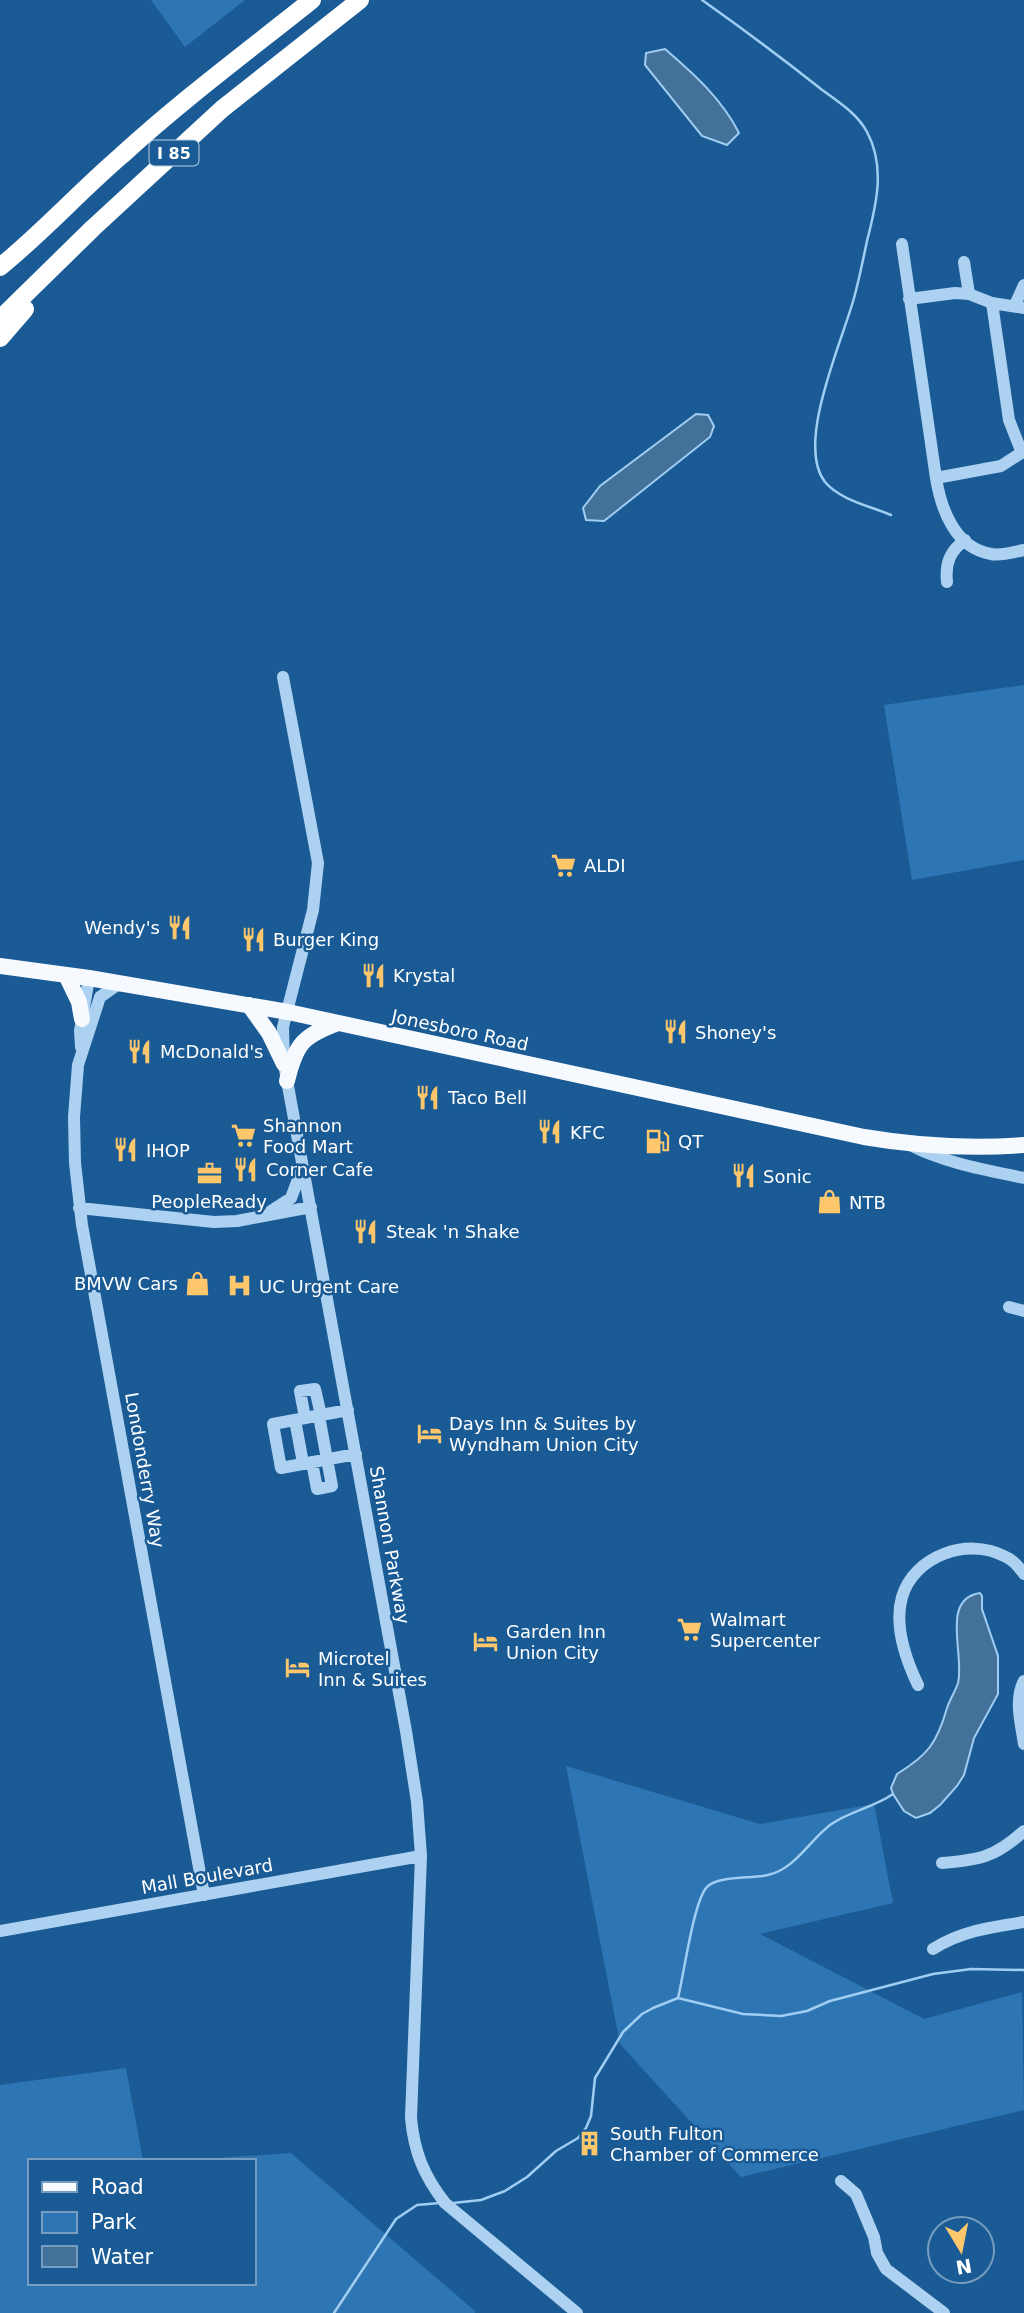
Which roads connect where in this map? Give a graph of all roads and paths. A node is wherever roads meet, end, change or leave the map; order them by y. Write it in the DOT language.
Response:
graph roads {
  1 [pos="313,0"];
  2 [pos="360,0"];
  3 [pos="93,228"];
  4 [pos="902,244"];
  5 [pos="964,262"];
  6 [pos="0,267"];
  7 [pos="1024,285"];
  8 [pos="969,294"];
  9 [pos="909,299"];
  10 [pos="992,303"];
  11 [pos="1019,306"];
  12 [pos="0,319"];
  13 [pos="0,338"];
  14 [pos="1023,452"];
  15 [pos="936,478"];
  16 [pos="965,540"];
  17 [pos="1024,550"];
  18 [pos="947,582"];
  19 [pos="283,677"];
  20 [pos="5,969"];
  21 [pos="66,975"];
  22 [pos="89,978"];
  23 [pos="120,983"];
  24 [pos="249,1004"];
  25 [pos="288,1012"];
  26 [pos="82,1019"];
  27 [pos="338,1023"];
  28 [pos="82,1050"];
  29 [pos="284,1064"];
  30 [pos="287,1081"];
  31 [pos="910,1144"];
  32 [pos="1024,1145"];
  33 [pos="303,1165"];
  34 [pos="1024,1178"];
  35 [pos="311,1207"];
  36 [pos="79,1208"];
  37 [pos="254,1217"];
  38 [pos="1009,1307"];
  39 [pos="1024,1311"];
  40 [pos="348,1410"];
  41 [pos="320,1415"];
  42 [pos="300,1419"];
  43 [pos="356,1454"];
  44 [pos="327,1459"];
  45 [pos="307,1463"];
  46 [pos="1024,1574"];
  47 [pos="1024,1681"];
  48 [pos="918,1685"];
  49 [pos="1024,1744"];
  50 [pos="1022,1836"];
  51 [pos="421,1856"];
  52 [pos="942,1863"];
  53 [pos="204,1895"];
  54 [pos="1024,1922"];
  55 [pos="0,1931"];
  56 [pos="933,1949"];
  57 [pos="841,2180"];
  58 [pos="577,2313"];
  59 [pos="944,2313"];
  1 -- 6 [label="highway, I 85"];
  2 -- 3 [label="highway, I 85"];
  3 -- 12 [label="highway, I 85"];
  3 -- 13 [label="highway"];
  4 -- 9 [label="street"];
  5 -- 8 [label="street"];
  7 -- 11 [label="street"];
  8 -- 9 [label="street"];
  8 -- 10 [label="street"];
  9 -- 15 [label="street"];
  10 -- 11 [label="street"];
  10 -- 14 [label="street"];
  14 -- 15 [label="street"];
  15 -- 16 [label="street"];
  16 -- 17 [label="street"];
  16 -- 18 [label="street"];
  19 -- 25 [label="street, Shannon Parkway"];
  20 -- 21 [label="main road, Jonesboro Road"];
  21 -- 22 [label="main road, Jonesboro Road"];
  21 -- 26 [label="main road"];
  22 -- 23 [label="main road, Jonesboro Road"];
  22 -- 26 [label="street, Londonderry Way"];
  23 -- 24 [label="main road, Jonesboro Road"];
  23 -- 28 [label="street, Londonderry Way"];
  24 -- 25 [label="main road, Jonesboro Road"];
  24 -- 29 [label="main road"];
  25 -- 27 [label="main road, Jonesboro Road"];
  25 -- 29 [label="street, Shannon Parkway"];
  26 -- 28 [label="street, Londonderry Way"];
  27 -- 30 [label="main road"];
  27 -- 31 [label="main road, Jonesboro Road"];
  28 -- 36 [label="street, Londonderry Way"];
  29 -- 30 [label="street, Shannon Parkway"];
  30 -- 33 [label="street, Shannon Parkway"];
  31 -- 32 [label="main road, Jonesboro Road"];
  31 -- 34 [label="street, Jonesboro Road"];
  33 -- 35 [label="street, Shannon Parkway"];
  33 -- 37 [label="street"];
  35 -- 37 [label="street"];
  35 -- 40 [label="street, Shannon Parkway"];
  36 -- 37 [label="street"];
  36 -- 53 [label="street, Londonderry Way"];
  38 -- 39 [label="street"];
  40 -- 41 [label="street"];
  40 -- 43 [label="street, Shannon Parkway"];
  41 -- 42 [label="street"];
  41 -- 42 [label="street"];
  41 -- 44 [label="street"];
  42 -- 45 [label="street"];
  42 -- 45 [label="street"];
  43 -- 44 [label="street"];
  43 -- 51 [label="street, Shannon Parkway"];
  44 -- 45 [label="street"];
  44 -- 45 [label="street"];
  46 -- 48 [label="street"];
  47 -- 49 [label="street"];
  50 -- 52 [label="street"];
  51 -- 53 [label="street, Mall Boulevard"];
  51 -- 58 [label="street, Shannon Parkway"];
  53 -- 55 [label="street, Mall Boulevard"];
  54 -- 56 [label="street"];
  57 -- 59 [label="street"];
}
